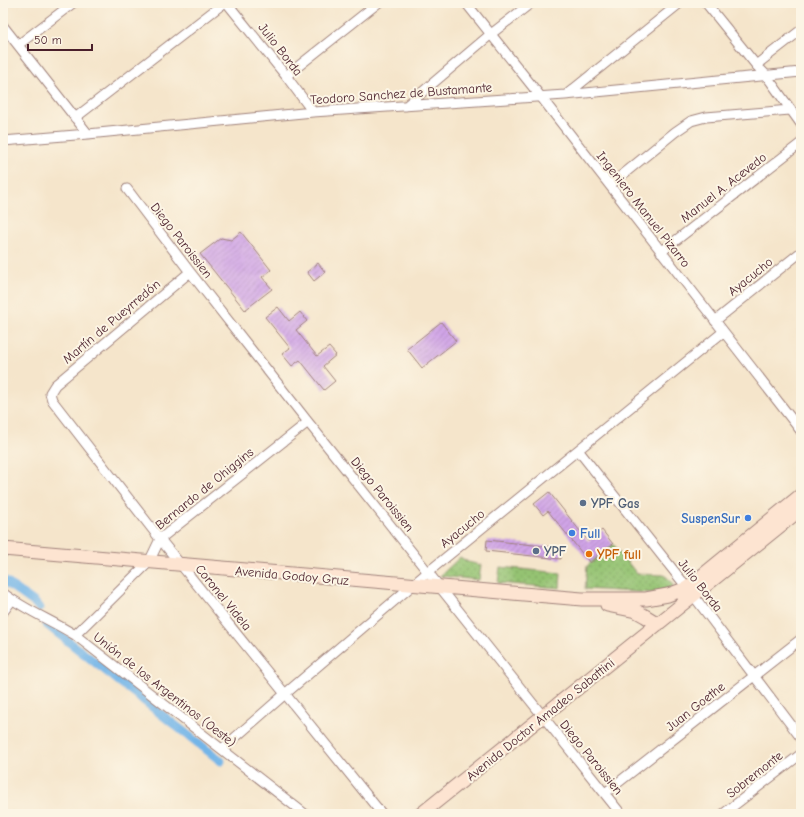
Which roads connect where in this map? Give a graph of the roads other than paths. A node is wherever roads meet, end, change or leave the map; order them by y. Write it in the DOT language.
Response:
graph roads {
  1 [pos="72,3"];
  2 [pos="224,3"];
  3 [pos="227,3"];
  4 [pos="378,3"];
  5 [pos="466,3"];
  6 [pos="531,3"];
  7 [pos="680,3"];
  8 [pos="706,3"];
  9 [pos="3,26"];
  10 [pos="801,30"];
  11 [pos="491,34"];
  12 [pos="18,45"];
  13 [pos="756,65"];
  14 [pos="801,72"];
  15 [pos="766,75"];
  16 [pos="286,76"];
  17 [pos="565,95"];
  18 [pos="541,97"];
  19 [pos="406,106"];
  20 [pos="790,110"];
  21 [pos="313,112"];
  22 [pos="75,118"];
  23 [pos="801,124"];
  24 [pos="88,134"];
  25 [pos="3,141"];
  26 [pos="801,143"];
  27 [pos="610,185"];
  28 [pos="127,189"];
  29 [pos="661,252"];
  30 [pos="801,252"];
  31 [pos="190,272"];
  32 [pos="715,321"];
  33 [pos="723,332"];
  34 [pos="50,393"];
  35 [pos="308,422"];
  36 [pos="801,431"];
  37 [pos="578,450"];
  38 [pos="801,495"];
  39 [pos="801,509"];
  40 [pos="160,539"];
  41 [pos="3,549"];
  42 [pos="149,562"];
  43 [pos="182,566"];
  44 [pos="428,572"];
  45 [pos="412,585"];
  46 [pos="441,587"];
  47 [pos="690,591"];
  48 [pos="3,593"];
  49 [pos="582,599"];
  50 [pos="12,600"];
  51 [pos="3,612"];
  52 [pos="658,624"];
  53 [pos="75,635"];
  54 [pos="801,639"];
  55 [pos="754,676"];
  56 [pos="285,694"];
  57 [pos="543,717"];
  58 [pos="801,738"];
  59 [pos="222,749"];
  60 [pos="801,754"];
  61 [pos="605,793"];
  62 [pos="305,814"];
  63 [pos="382,814"];
  64 [pos="421,814"];
  65 [pos="621,814"];
  66 [pos="723,814"];
  1 -- 12 [label="street"];
  2 -- 22 [label="street"];
  3 -- 16 [label="street, Julio Borda"];
  4 -- 16 [label="street"];
  5 -- 11 [label="street, Ingeniero Manuel Pizarro"];
  6 -- 11 [label="street"];
  7 -- 17 [label="street"];
  8 -- 13 [label="street"];
  9 -- 12 [label="street"];
  10 -- 13 [label="street"];
  11 -- 18 [label="street, Ingeniero Manuel Pizarro"];
  11 -- 19 [label="street"];
  12 -- 22 [label="street"];
  13 -- 15 [label="street"];
  14 -- 15 [label="street, Teodoro Sanchez de Bustamante"];
  15 -- 17 [label="street, Teodoro Sanchez de Bustamante"];
  15 -- 20 [label="street"];
  16 -- 21 [label="street, Julio Borda"];
  17 -- 18 [label="street, Teodoro Sanchez de Bustamante"];
  18 -- 19 [label="street, Teodoro Sanchez de Bustamante"];
  18 -- 27 [label="street, Ingeniero Manuel Pizarro"];
  19 -- 21 [label="street, Teodoro Sanchez de Bustamante"];
  20 -- 23 [label="street"];
  20 -- 27 [label="street"];
  21 -- 24 [label="street, Teodoro Sanchez de Bustamante"];
  22 -- 24 [label="street"];
  24 -- 25 [label="street, Teodoro Sanchez de Bustamante"];
  26 -- 29 [label="street, Manuel A. Acevedo"];
  27 -- 29 [label="street, Ingeniero Manuel Pizarro"];
  28 -- 31 [label="street, Diego Paroissien"];
  29 -- 32 [label="street, Ingeniero Manuel Pizarro"];
  30 -- 32 [label="street, Ayacucho"];
  31 -- 34 [label="street, Martín de Pueyrredón"];
  31 -- 35 [label="street, Diego Paroissien"];
  32 -- 33 [label="street, Ingeniero Manuel Pizarro"];
  33 -- 36 [label="street, Ingeniero Manuel Pizarro"];
  33 -- 37 [label="street, Ayacucho"];
  34 -- 40 [label="street, Coronel Videla"];
  35 -- 40 [label="street, Bernardo de Ohiggins"];
  35 -- 44 [label="street, Diego Paroissien"];
  37 -- 44 [label="street, Ayacucho"];
  37 -- 47 [label="street, Julio Borda"];
  38 -- 47 [label="main road, Avenida Doctor Amadeo Sabattini"];
  39 -- 47 [label="main road, Avenida Doctor Amadeo Sabattini"];
  40 -- 42 [label="street, Bernardo de Ohiggins"];
  40 -- 43 [label="street, Coronel Videla"];
  41 -- 42 [label="main road, Avenida Godoy Gruz"];
  42 -- 43 [label="main road, Avenida Godoy Gruz"];
  42 -- 53 [label="street, Bernardo de Ohiggins"];
  43 -- 45 [label="main road, Avenida Godoy Gruz"];
  43 -- 56 [label="street, Coronel Videla"];
  44 -- 45 [label="street, Ayacucho"];
  44 -- 46 [label="street, Diego Paroissien"];
  45 -- 46 [label="main road, Avenida Godoy Gruz"];
  45 -- 56 [label="street, Ayacucho"];
  46 -- 49 [label="main road, Avenida Godoy Gruz"];
  46 -- 57 [label="street, Diego Paroissien"];
  47 -- 49 [label="main road, Avenida Godoy Gruz"];
  47 -- 52 [label="main road, Avenida Doctor Amadeo Sabattini"];
  47 -- 55 [label="street, Julio Borda"];
  48 -- 50 [label="street, Unión de los Argentinos (Oeste)"];
  49 -- 52 [label="main road, Avenida Godoy Gruz"];
  50 -- 51 [label="street"];
  50 -- 53 [label="street, Unión de los Argentinos (Oeste)"];
  52 -- 57 [label="main road, Avenida Doctor Amadeo Sabattini"];
  53 -- 59 [label="street, Unión de los Argentinos (Oeste)"];
  54 -- 55 [label="street, Juan Goethe"];
  55 -- 58 [label="street, Julio Borda"];
  55 -- 61 [label="street, Juan Goethe"];
  56 -- 59 [label="street, Ayacucho"];
  56 -- 63 [label="street, Coronel Videla"];
  57 -- 61 [label="street, Diego Paroissien"];
  57 -- 64 [label="main road, Avenida Doctor Amadeo Sabattini"];
  59 -- 62 [label="street, Unión de los Argentinos (Oeste)"];
  60 -- 66 [label="street, Sobremonte"];
  61 -- 65 [label="street, Diego Paroissien"];
}
